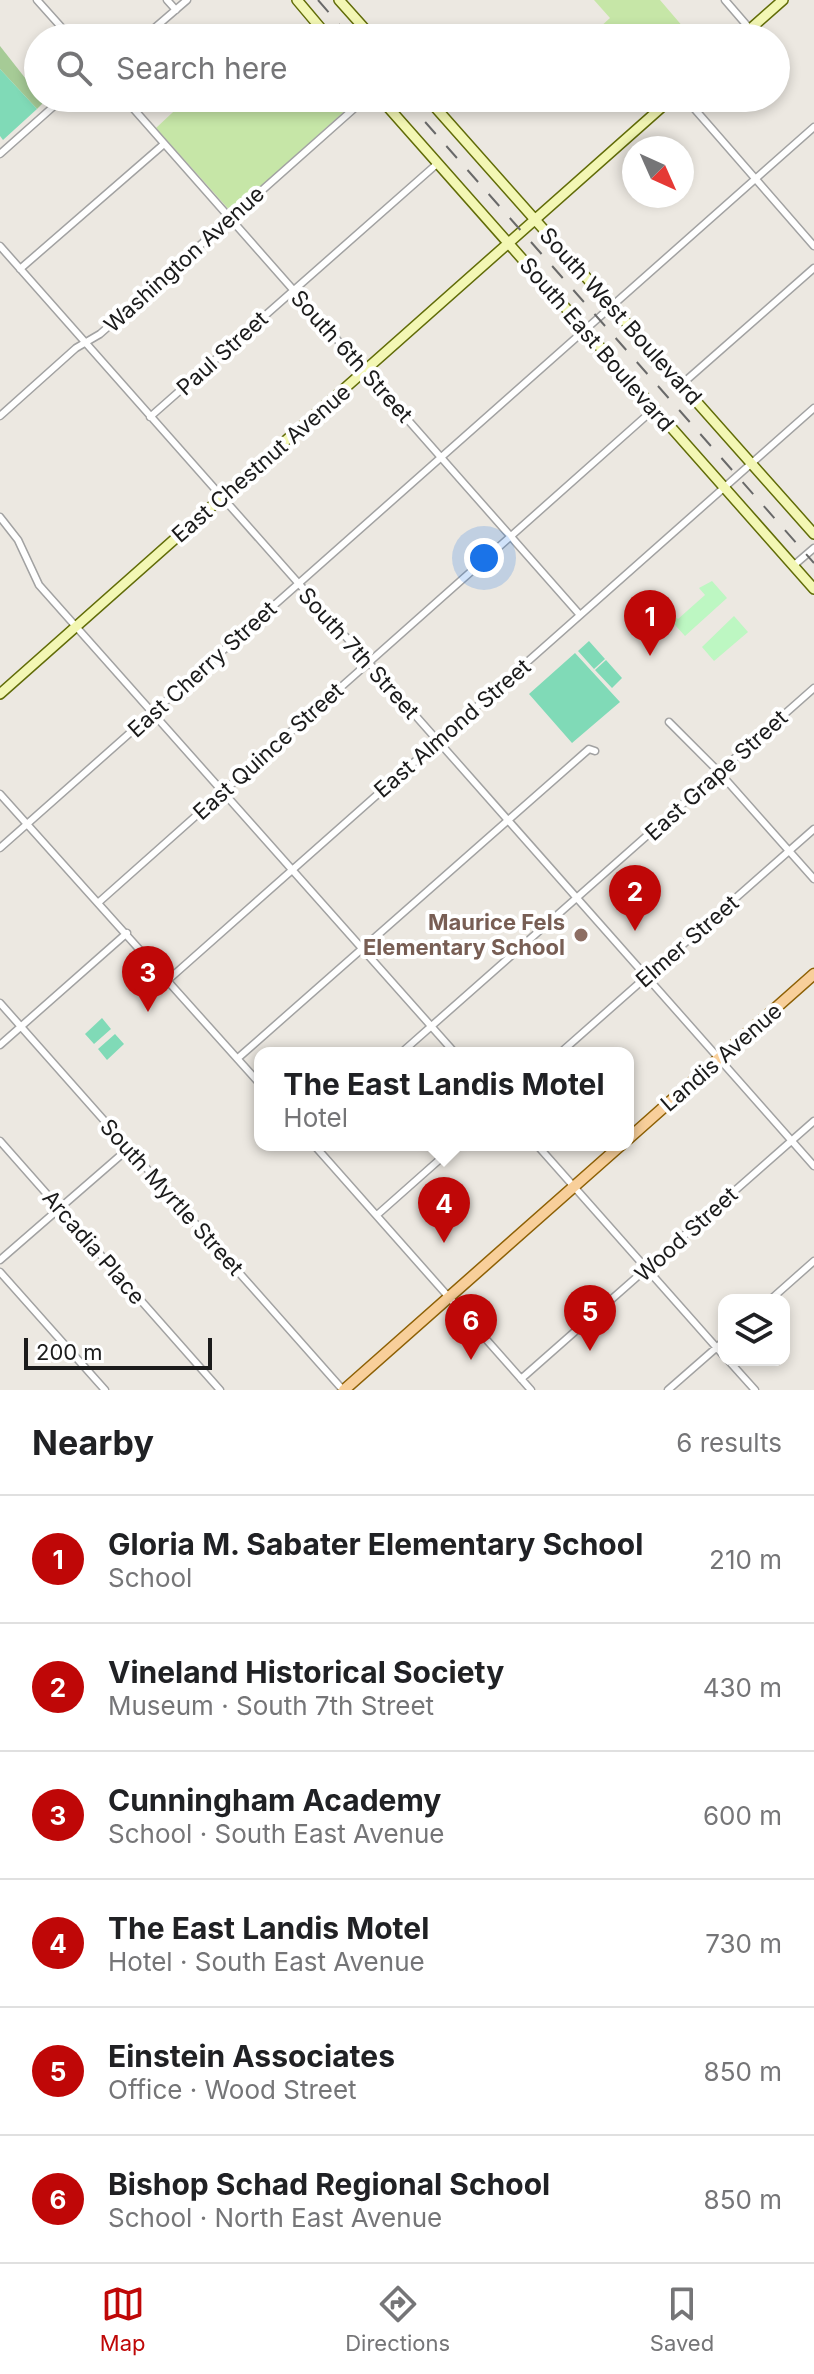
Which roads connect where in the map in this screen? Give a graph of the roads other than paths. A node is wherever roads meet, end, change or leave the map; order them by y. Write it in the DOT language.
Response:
graph roads {
  1 [pos="37,0"];
  2 [pos="167,0"];
  3 [pos="187,0"];
  4 [pos="297,0"];
  5 [pos="339,0"];
  6 [pos="725,0"];
  7 [pos="783,0"];
  8 [pos="176,10"];
  9 [pos="58,24"];
  10 [pos="160,24"];
  11 [pos="317,24"];
  12 [pos="360,24"];
  13 [pos="746,24"];
  14 [pos="756,24"];
  15 [pos="47,112"];
  16 [pos="136,112"];
  17 [pos="350,112"];
  18 [pos="392,112"];
  19 [pos="440,112"];
  20 [pos="656,112"];
  21 [pos="697,112"];
  22 [pos="814,127"];
  23 [pos="164,144"];
  24 [pos="0,154"];
  25 [pos="438,163"];
  26 [pos="755,178"];
  27 [pos="230,218"];
  28 [pos="536,219"];
  29 [pos="509,243"];
  30 [pos="0,246"];
  31 [pos="814,246"];
  32 [pos="814,268"];
  33 [pos="20,269"];
  34 [pos="293,290"];
  35 [pos="613,306"];
  36 [pos="584,331"];
  37 [pos="86,344"];
  38 [pos="366,370"];
  39 [pos="682,384"];
  40 [pos="814,408"];
  41 [pos="654,409"];
  42 [pos="0,416"];
  43 [pos="150,417"];
  44 [pos="442,458"];
  45 [pos="751,463"];
  46 [pos="724,487"];
  47 [pos="222,497"];
  48 [pos="0,517"];
  49 [pos="814,534"];
  50 [pos="511,536"];
  51 [pos="814,548"];
  52 [pos="793,566"];
  53 [pos="298,584"];
  54 [pos="814,589"];
  55 [pos="580,615"];
  56 [pos="77,625"];
  57 [pos="367,662"];
  58 [pos="814,688"];
  59 [pos="0,694"];
  60 [pos="153,712"];
  61 [pos="669,722"];
  62 [pos="437,741"];
  63 [pos="595,751"];
  64 [pos="719,772"];
  65 [pos="223,790"];
  66 [pos="0,794"];
  67 [pos="507,820"];
  68 [pos="28,823"];
  69 [pos="814,829"];
  70 [pos="0,848"];
  71 [pos="789,851"];
  72 [pos="293,869"];
  73 [pos="814,879"];
  74 [pos="577,898"];
  75 [pos="99,902"];
  76 [pos="127,933"];
  77 [pos="363,948"];
  78 [pos="814,974"];
  79 [pos="646,977"];
  80 [pos="168,980"];
  81 [pos="0,1003"];
  82 [pos="21,1026"];
  83 [pos="432,1026"];
  84 [pos="0,1045"];
  85 [pos="408,1047"];
  86 [pos="450,1047"];
  87 [pos="567,1047"];
  88 [pos="238,1058"];
  89 [pos="719,1059"];
  90 [pos="254,1077"];
  91 [pos="814,1121"];
  92 [pos="634,1134"];
  93 [pos="0,1141"];
  94 [pos="792,1141"];
  95 [pos="129,1148"];
  96 [pos="319,1151"];
  97 [pos="449,1151"];
  98 [pos="542,1151"];
  99 [pos="614,1151"];
  100 [pos="814,1166"];
  101 [pos="573,1186"];
  102 [pos="60,1208"];
  103 [pos="377,1215"];
  104 [pos="0,1260"];
  105 [pos="814,1261"];
  106 [pos="647,1269"];
  107 [pos="0,1272"];
  108 [pos="777,1294"];
  109 [pos="449,1297"];
  110 [pos="717,1347"];
  111 [pos="733,1366"];
  112 [pos="521,1379"];
  113 [pos="105,1390"];
  114 [pos="220,1390"];
  115 [pos="344,1390"];
  116 [pos="531,1390"];
  117 [pos="668,1390"];
  118 [pos="755,1390"];
  1 -- 9 [label="street"];
  2 -- 8 [label="street"];
  3 -- 8 [label="street"];
  4 -- 11 [label="main road"];
  5 -- 12 [label="main road"];
  6 -- 13 [label="street"];
  7 -- 14 [label="main road"];
  8 -- 10 [label="street"];
  15 -- 24 [label="street"];
  16 -- 23 [label="street, South 6th Street"];
  17 -- 27 [label="street, Washington Avenue"];
  18 -- 25 [label="main road, South East Boulevard"];
  19 -- 28 [label="main road, South West Boulevard"];
  20 -- 28 [label="main road, East Chestnut Avenue"];
  21 -- 26 [label="street"];
  22 -- 26 [label="street, East Cherry Street"];
  23 -- 27 [label="street, South 6th Street"];
  23 -- 33 [label="street"];
  25 -- 29 [label="main road, South East Boulevard"];
  25 -- 34 [label="street, Paul Street"];
  26 -- 31 [label="street"];
  26 -- 35 [label="street, East Cherry Street"];
  27 -- 34 [label="street, South 6th Street"];
  27 -- 37 [label="street, Washington Avenue"];
  28 -- 29 [label="main road, East Chestnut Avenue"];
  28 -- 35 [label="main road, South West Boulevard"];
  29 -- 36 [label="main road, South East Boulevard"];
  29 -- 38 [label="main road, East Chestnut Avenue"];
  30 -- 33 [label="street, South 7th Street"];
  32 -- 39 [label="street"];
  33 -- 37 [label="street, South 7th Street"];
  34 -- 38 [label="street, South 6th Street"];
  34 -- 43 [label="street, Paul Street"];
  35 -- 36 [label="street, East Cherry Street"];
  35 -- 39 [label="main road, South West Boulevard"];
  36 -- 41 [label="main road, South East Boulevard"];
  36 -- 44 [label="street, East Cherry Street"];
  37 -- 42 [label="street, Washington Avenue"];
  37 -- 43 [label="street, South 7th Street"];
  38 -- 44 [label="street, South 6th Street"];
  38 -- 47 [label="main road, East Chestnut Avenue"];
  39 -- 45 [label="main road, South West Boulevard"];
  40 -- 45 [label="street, East Almond Street"];
  41 -- 46 [label="main road, South East Boulevard"];
  41 -- 50 [label="street, East Quince Street"];
  43 -- 47 [label="street, South 7th Street"];
  44 -- 50 [label="street, South 6th Street"];
  44 -- 53 [label="street, East Cherry Street"];
  45 -- 46 [label="street, East Almond Street"];
  45 -- 49 [label="main road, South West Boulevard"];
  46 -- 52 [label="main road, South East Boulevard"];
  46 -- 55 [label="street, East Almond Street"];
  47 -- 53 [label="street, South 7th Street"];
  47 -- 56 [label="main road, East Chestnut Avenue"];
  48 -- 56 [label="street"];
  50 -- 55 [label="street, South 6th Street"];
  50 -- 57 [label="street, East Quince Street"];
  51 -- 52 [label="street"];
  52 -- 54 [label="main road, South East Boulevard"];
  53 -- 57 [label="street, South 7th Street"];
  53 -- 60 [label="street, East Cherry Street"];
  55 -- 62 [label="street, East Almond Street"];
  56 -- 59 [label="main road, East Chestnut Avenue"];
  56 -- 60 [label="street"];
  57 -- 62 [label="street, South 7th Street"];
  57 -- 65 [label="street, East Quince Street"];
  58 -- 64 [label="street, East Grape Street"];
  60 -- 65 [label="street"];
  60 -- 68 [label="street, East Cherry Street"];
  61 -- 64 [label="street"];
  62 -- 67 [label="street, South 7th Street"];
  62 -- 72 [label="street, East Almond Street"];
  63 -- 67 [label="street"];
  64 -- 71 [label="street"];
  64 -- 74 [label="street, East Grape Street"];
  65 -- 72 [label="street"];
  65 -- 75 [label="street, East Quince Street"];
  66 -- 68 [label="street"];
  67 -- 74 [label="street, South 7th Street"];
  67 -- 77 [label="street"];
  68 -- 70 [label="street, East Cherry Street"];
  68 -- 75 [label="street"];
  69 -- 71 [label="street, Elmer Street"];
  71 -- 73 [label="street"];
  71 -- 79 [label="street, Elmer Street"];
  72 -- 77 [label="street"];
  72 -- 80 [label="street, East Almond Street"];
  74 -- 79 [label="street, South 7th Street"];
  74 -- 83 [label="street, East Grape Street"];
  75 -- 76 [label="street"];
  76 -- 80 [label="street"];
  76 -- 82 [label="street"];
  77 -- 83 [label="street"];
  77 -- 88 [label="street"];
  78 -- 89 [label="main road, Landis Avenue"];
  79 -- 87 [label="street, Elmer Street"];
  79 -- 89 [label="street, South 7th Street"];
  80 -- 88 [label="street"];
  81 -- 82 [label="street, South Myrtle Street"];
  82 -- 84 [label="street"];
  82 -- 95 [label="street, South Myrtle Street"];
  83 -- 85 [label="street, East Grape Street"];
  83 -- 86 [label="street"];
  88 -- 90 [label="street"];
  89 -- 92 [label="main road, Landis Avenue"];
  89 -- 94 [label="street, South 7th Street"];
  91 -- 94 [label="street, Wood Street"];
  93 -- 102 [label="street, Arcadia Place"];
  94 -- 100 [label="street, South 7th Street"];
  94 -- 106 [label="street, Wood Street"];
  95 -- 102 [label="street"];
  95 -- 115 [label="street, South Myrtle Street"];
  96 -- 103 [label="street"];
  97 -- 103 [label="street"];
  98 -- 101 [label="street"];
  99 -- 101 [label="main road"];
  101 -- 106 [label="street"];
  101 -- 109 [label="main road"];
  102 -- 104 [label="street"];
  102 -- 114 [label="street, Arcadia Place"];
  103 -- 109 [label="street"];
  105 -- 108 [label="street"];
  106 -- 110 [label="street"];
  106 -- 112 [label="street, Wood Street"];
  107 -- 113 [label="street"];
  109 -- 112 [label="street"];
  109 -- 115 [label="main road"];
  110 -- 117 [label="street"];
  111 -- 118 [label="street"];
  112 -- 116 [label="street"];
}
